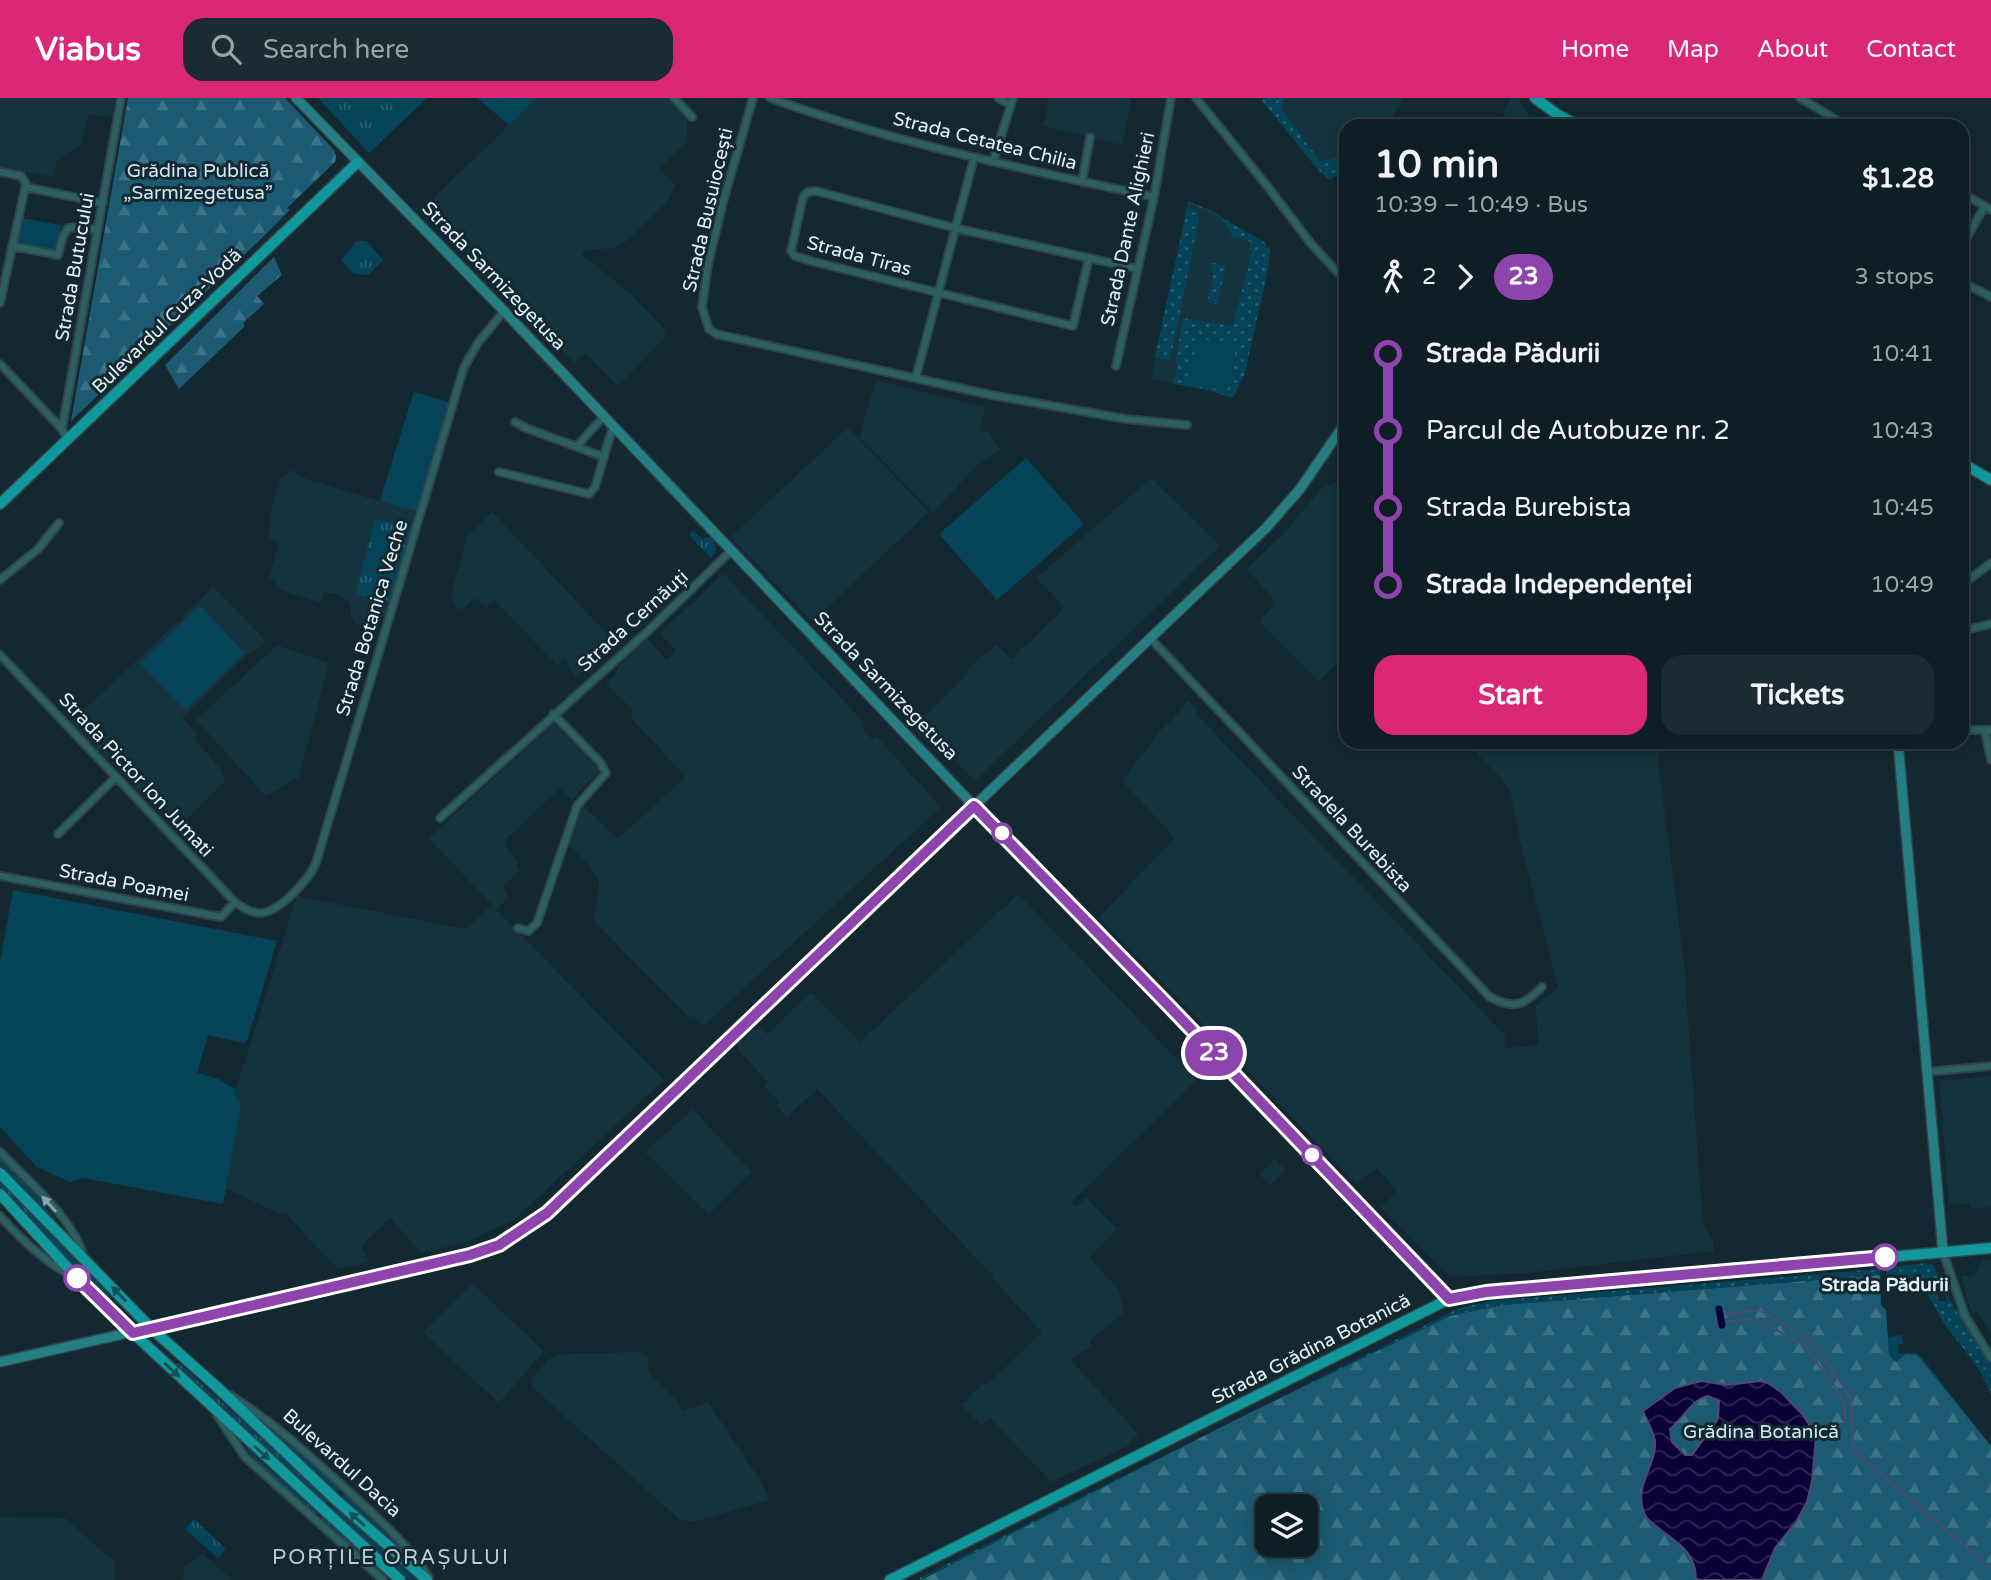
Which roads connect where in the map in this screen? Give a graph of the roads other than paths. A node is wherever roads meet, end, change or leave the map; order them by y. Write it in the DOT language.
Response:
graph roads {
  1 [pos="121,98"];
  2 [pos="296,98"];
  3 [pos="674,98"];
  4 [pos="753,98"];
  5 [pos="770,98"];
  6 [pos="998,98"];
  7 [pos="1171,98"];
  8 [pos="1196,98"];
  9 [pos="1535,98"];
  10 [pos="1800,98"];
  11 [pos="1011,102"];
  12 [pos="1558,115"];
  13 [pos="692,117"];
  14 [pos="1555,119"];
  15 [pos="1566,119"];
  16 [pos="1835,119"];
  17 [pos="1090,137"];
  18 [pos="974,158"];
  19 [pos="358,162"];
  20 [pos="993,162"];
  21 [pos="0,172"];
  22 [pos="1082,182"];
  23 [pos="25,187"];
  24 [pos="1154,197"];
  25 [pos="1969,197"];
  26 [pos="103,202"];
  27 [pos="1988,208"];
  28 [pos="955,228"];
  29 [pos="98,230"];
  30 [pos="1969,236"];
  31 [pos="12,246"];
  32 [pos="1089,258"];
  33 [pos="1138,268"];
  34 [pos="1339,274"];
  35 [pos="1969,286"];
  36 [pos="937,293"];
  37 [pos="1991,297"];
  38 [pos="0,303"];
  39 [pos="504,311"];
  40 [pos="0,364"];
  41 [pos="1116,366"];
  42 [pos="916,377"];
  43 [pos="604,416"];
  44 [pos="515,422"];
  45 [pos="1187,425"];
  46 [pos="613,426"];
  47 [pos="62,429"];
  48 [pos="1339,432"];
  49 [pos="67,440"];
  50 [pos="576,446"];
  51 [pos="604,457"];
  52 [pos="1969,467"];
  53 [pos="499,472"];
  54 [pos="1991,480"];
  55 [pos="0,504"];
  56 [pos="59,523"];
  57 [pos="732,550"];
  58 [pos="1991,564"];
  59 [pos="1969,579"];
  60 [pos="0,580"];
  61 [pos="1990,624"];
  62 [pos="1969,629"];
  63 [pos="1151,639"];
  64 [pos="0,655"];
  65 [pos="553,714"];
  66 [pos="1969,729"];
  67 [pos="1988,731"];
  68 [pos="1899,749"];
  69 [pos="1991,760"];
  70 [pos="116,776"];
  71 [pos="974,806"];
  72 [pos="440,818"];
  73 [pos="58,834"];
  74 [pos="0,876"];
  75 [pos="235,902"];
  76 [pos="253,912"];
  77 [pos="518,928"];
  78 [pos="1542,987"];
  79 [pos="1991,1066"];
  80 [pos="1926,1073"];
  81 [pos="0,1152"];
  82 [pos="0,1173"];
  83 [pos="0,1194"];
  84 [pos="0,1216"];
  85 [pos="1991,1248"];
  86 [pos="1943,1252"];
  87 [pos="84,1261"];
  88 [pos="77,1278"];
  89 [pos="1449,1299"];
  90 [pos="152,1329"];
  91 [pos="133,1333"];
  92 [pos="1991,1358"];
  93 [pos="0,1362"];
  94 [pos="211,1408"];
  95 [pos="383,1580"];
  96 [pos="400,1580"];
  97 [pos="428,1580"];
  98 [pos="890,1580"];
  1 -- 26 [label="street, Strada Butucului"];
  2 -- 19 [label="main road, Strada Sarmizegetusa"];
  3 -- 13 [label="street"];
  4 -- 42 [label="street, Strada Busuiocești"];
  5 -- 18 [label="street, Strada Cetatea Chilia"];
  6 -- 11 [label="street"];
  7 -- 24 [label="street, Strada Dante Alighieri"];
  8 -- 34 [label="street"];
  9 -- 12 [label="main road"];
  10 -- 16 [label="street"];
  11 -- 20 [label="street"];
  12 -- 14 [label="main road"];
  12 -- 15 [label="main road"];
  17 -- 22 [label="street"];
  18 -- 20 [label="street, Strada Cetatea Chilia"];
  18 -- 28 [label="street"];
  19 -- 39 [label="main road, Strada Sarmizegetusa"];
  19 -- 49 [label="main road, Bulevardul Cuza-Vodă"];
  20 -- 22 [label="street, Strada Cetatea Chilia"];
  21 -- 23 [label="street"];
  22 -- 24 [label="street, Strada Cetatea Chilia"];
  23 -- 26 [label="street"];
  23 -- 31 [label="street"];
  24 -- 33 [label="street, Strada Dante Alighieri"];
  25 -- 27 [label="street"];
  26 -- 29 [label="street, Strada Butucului"];
  27 -- 30 [label="street"];
  28 -- 32 [label="street, Strada Tiras"];
  28 -- 36 [label="street"];
  28 -- 36 [label="street, Strada Tiras"];
  29 -- 31 [label="street"];
  29 -- 47 [label="street, Strada Butucului"];
  31 -- 38 [label="street"];
  32 -- 33 [label="street, Strada Tiras"];
  32 -- 36 [label="street, Strada Tiras"];
  33 -- 41 [label="street, Strada Dante Alighieri"];
  35 -- 37 [label="street"];
  36 -- 42 [label="street"];
  39 -- 43 [label="main road, Strada Sarmizegetusa"];
  39 -- 76 [label="street, Strada Botanica Veche"];
  40 -- 47 [label="street"];
  42 -- 45 [label="street"];
  43 -- 46 [label="main road, Strada Sarmizegetusa"];
  43 -- 50 [label="street"];
  44 -- 50 [label="street"];
  46 -- 51 [label="street"];
  46 -- 57 [label="main road, Strada Sarmizegetusa"];
  47 -- 49 [label="street"];
  48 -- 63 [label="main road"];
  49 -- 55 [label="main road, Bulevardul Cuza-Vodă"];
  50 -- 51 [label="street"];
  51 -- 53 [label="street"];
  52 -- 54 [label="main road"];
  56 -- 60 [label="street"];
  57 -- 65 [label="street, Strada Cernăuți"];
  57 -- 71 [label="main road, Strada Sarmizegetusa"];
  58 -- 59 [label="street"];
  61 -- 62 [label="street"];
  63 -- 71 [label="main road"];
  63 -- 78 [label="street, Stradela Burebista"];
  64 -- 70 [label="street, Strada Pictor Ion Jumati"];
  65 -- 72 [label="street, Strada Cernăuți"];
  65 -- 77 [label="street"];
  66 -- 67 [label="street"];
  67 -- 69 [label="street"];
  68 -- 80 [label="main road"];
  70 -- 73 [label="street"];
  70 -- 75 [label="street, Strada Pictor Ion Jumati"];
  71 -- 89 [label="main road, Strada Sarmizegetusa"];
  71 -- 90 [label="main road"];
  74 -- 75 [label="street, Strada Poamei"];
  75 -- 76 [label="street, Strada Pictor Ion Jumati"];
  79 -- 80 [label="street"];
  80 -- 86 [label="main road"];
  87 -- 81 [label="street, Bulevardul Dacia, one-way"];
  82 -- 87 [label="main road, Bulevardul Dacia"];
  83 -- 88 [label="main road"];
  84 -- 88 [label="street"];
  85 -- 86 [label="main road, Strada Grădina Botanică"];
  86 -- 89 [label="main road, Strada Grădina Botanică"];
  86 -- 92 [label="street"];
  90 -- 87 [label="main road, Bulevardul Dacia, one-way"];
  88 -- 91 [label="main road"];
  89 -- 98 [label="main road, Strada Grădina Botanică"];
  90 -- 91 [label="main road"];
  97 -- 90 [label="main road, Bulevardul Dacia, one-way"];
  91 -- 93 [label="main road"];
  91 -- 94 [label="main road, one-way"];
  94 -- 95 [label="street"];
  94 -- 96 [label="main road, one-way"];
}
